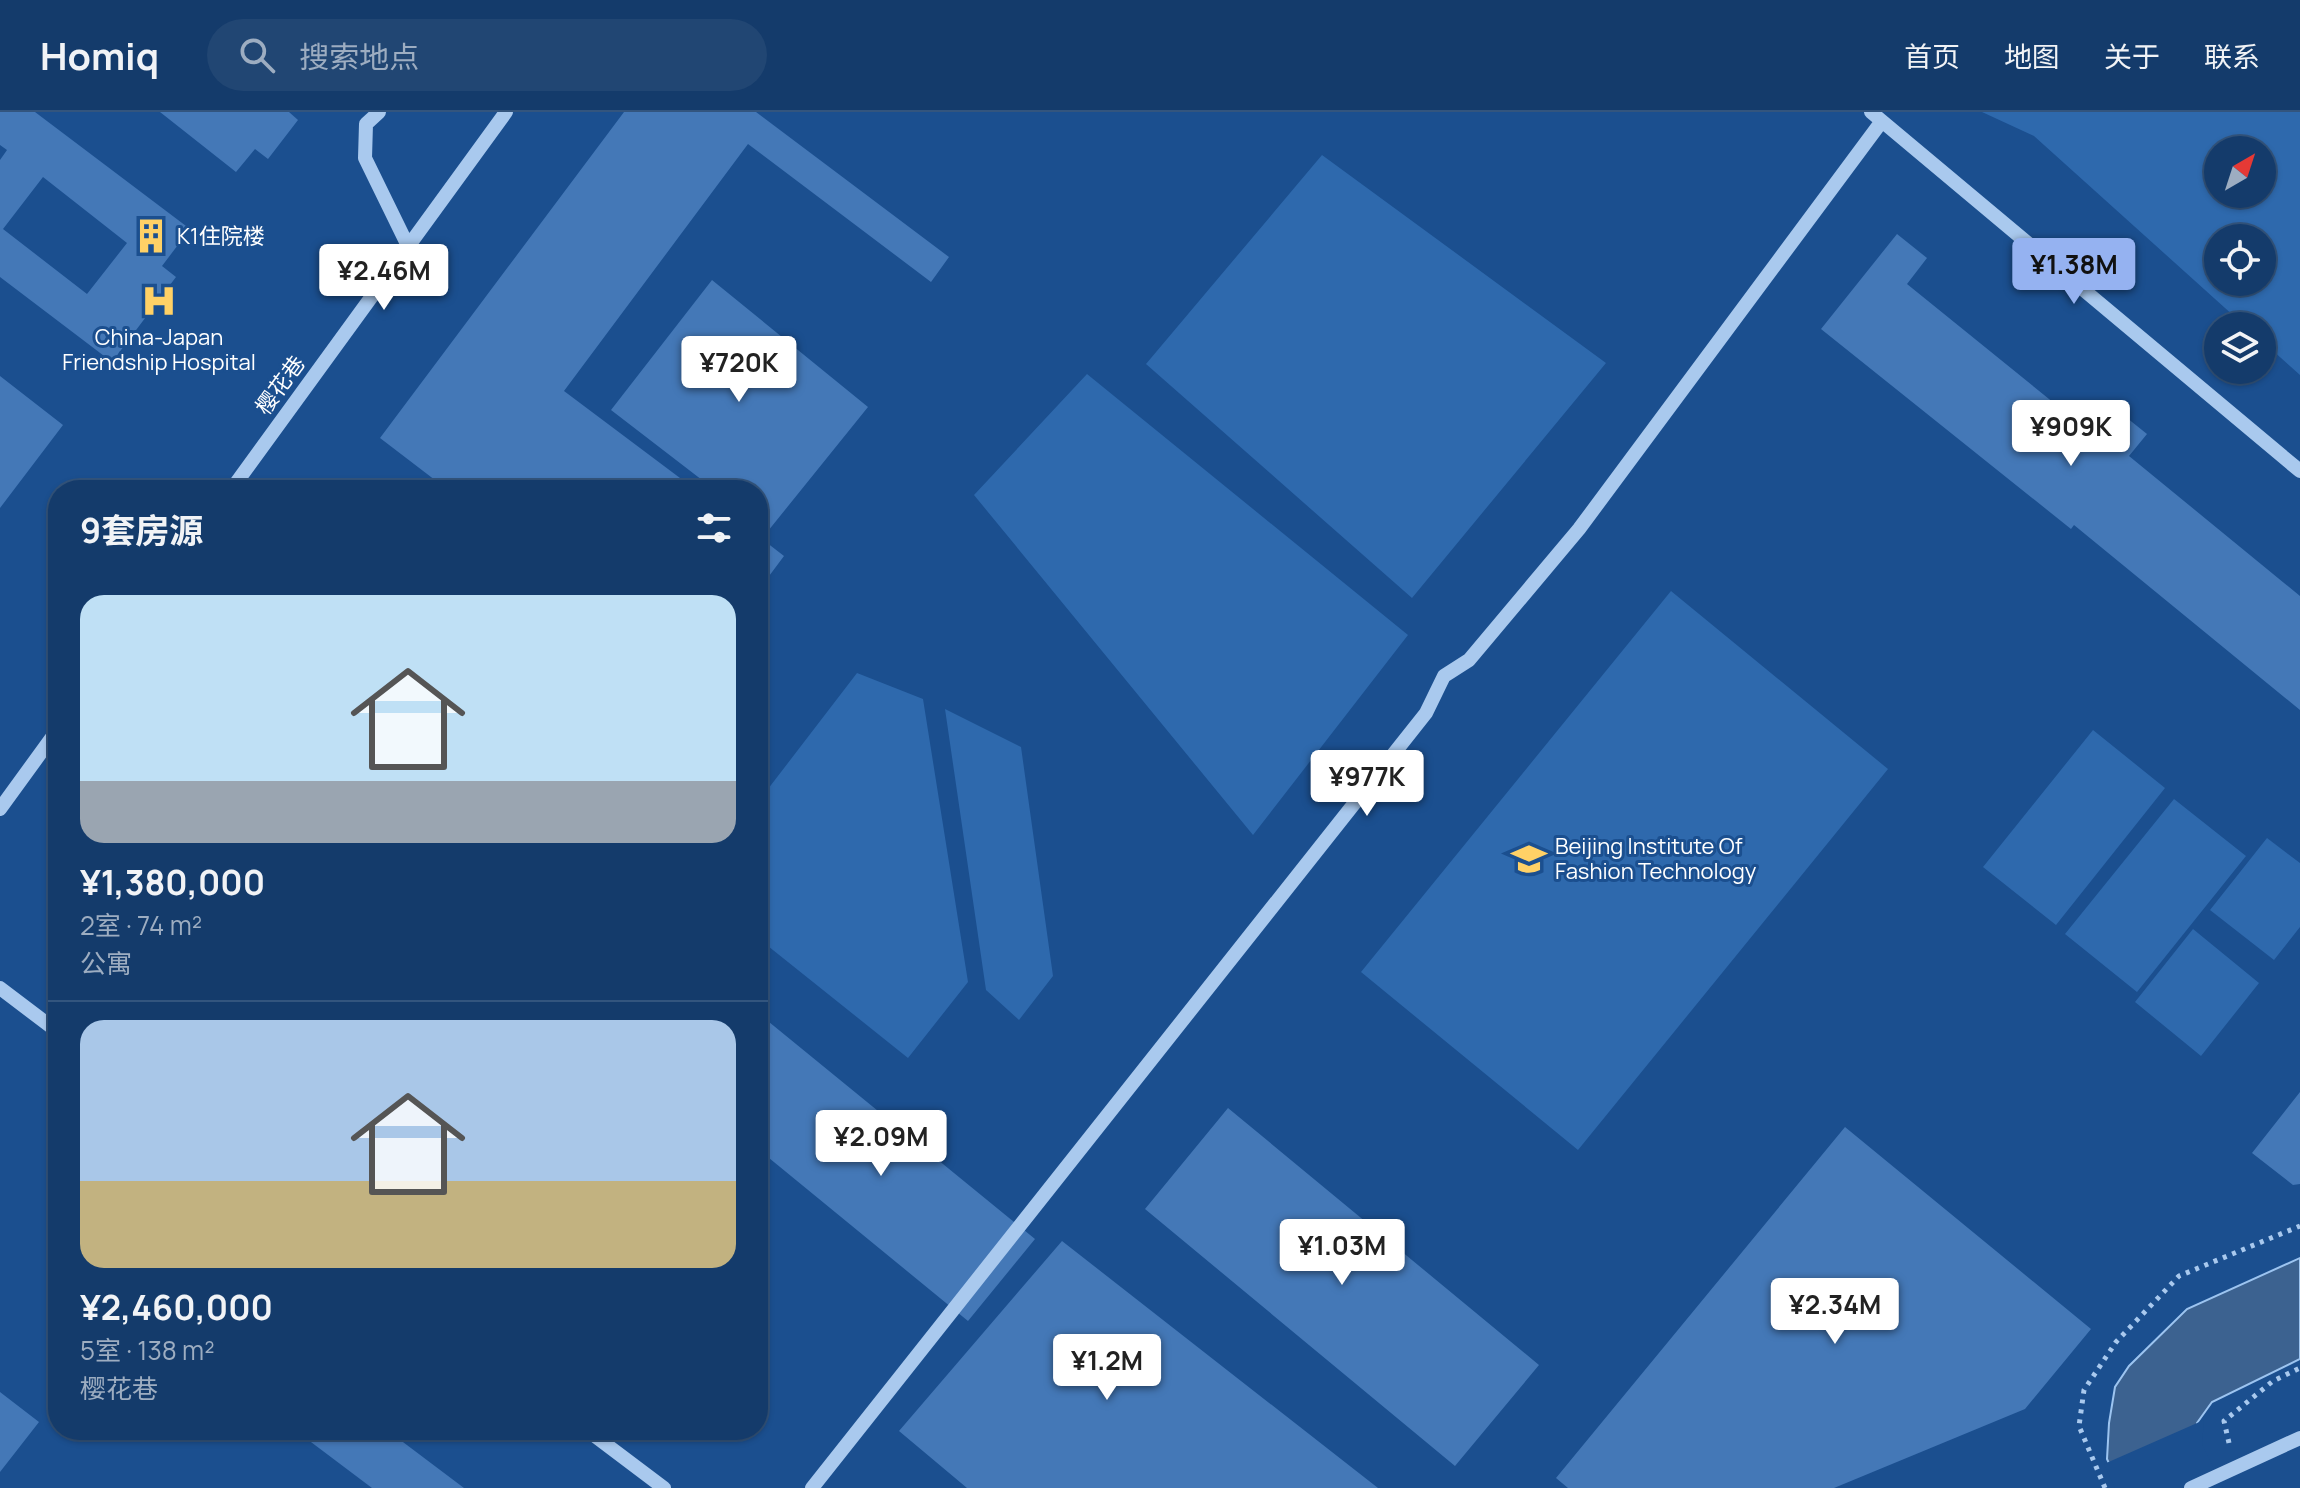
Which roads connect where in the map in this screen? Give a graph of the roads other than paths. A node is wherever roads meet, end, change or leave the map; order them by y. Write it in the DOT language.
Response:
graph roads {
  1 [pos="379,112"];
  2 [pos="506,112"];
  3 [pos="1877,116"];
  4 [pos="408,246"];
  5 [pos="2300,471"];
  6 [pos="238,480"];
  7 [pos="48,743"];
  8 [pos="0,809"];
  9 [pos="0,988"];
  10 [pos="48,1024"];
  11 [pos="2297,1439"];
  12 [pos="600,1440"];
  13 [pos="664,1488"];
  14 [pos="812,1488"];
  15 [pos="2191,1488"];
  1 -- 4 [label="street"];
  2 -- 4 [label="street, 樱花巷"];
  3 -- 5 [label="street"];
  3 -- 14 [label="street"];
  4 -- 6 [label="street, 樱花巷"];
  7 -- 8 [label="street"];
  9 -- 10 [label="street"];
  11 -- 15 [label="street"];
  12 -- 13 [label="street"];
}
